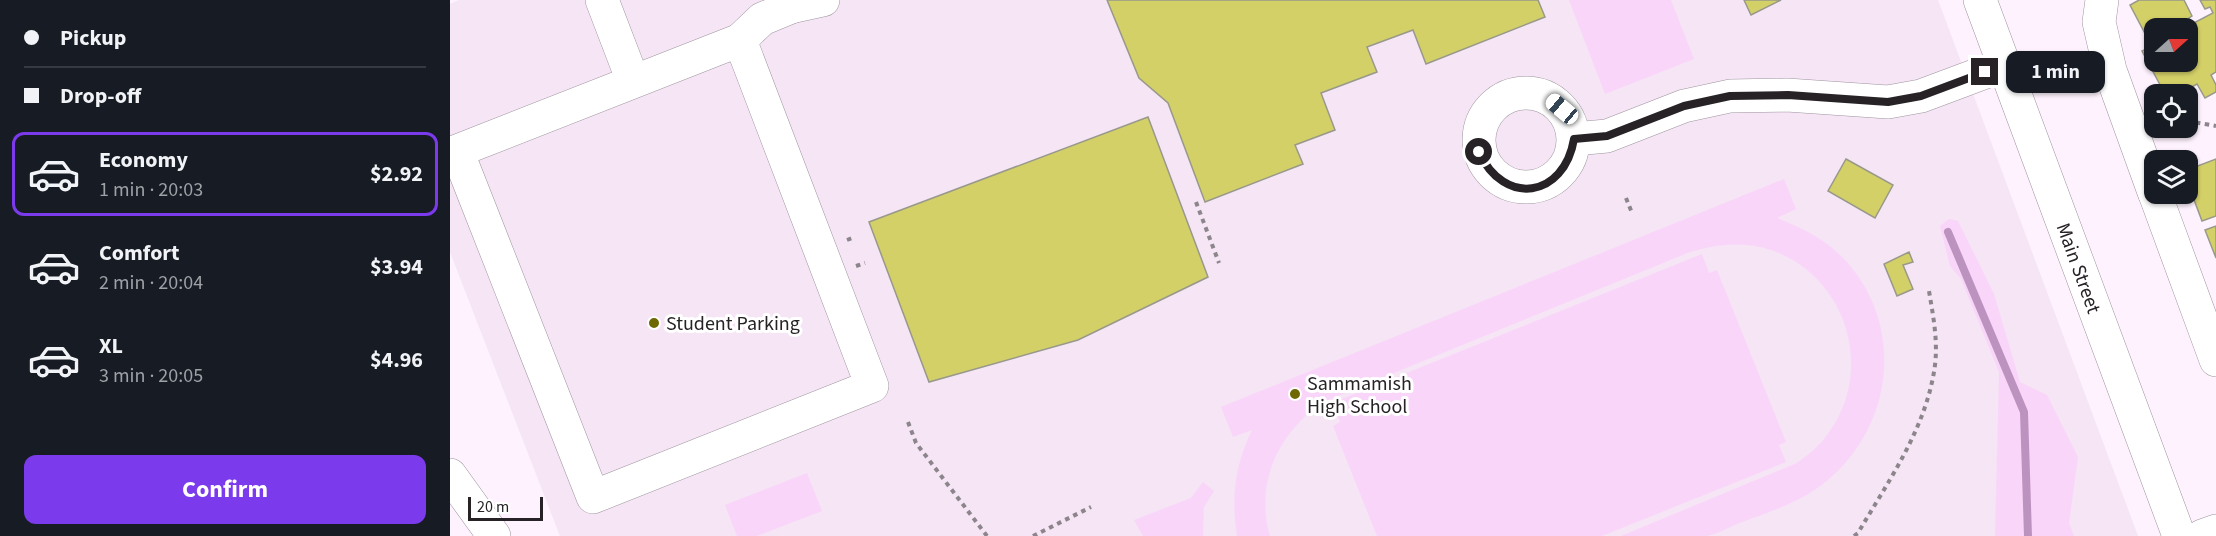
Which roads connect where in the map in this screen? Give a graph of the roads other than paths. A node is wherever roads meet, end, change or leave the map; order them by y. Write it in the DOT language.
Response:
graph roads {
  1 [pos="602,0"];
  2 [pos="823,0"];
  3 [pos="1980,0"];
  4 [pos="2102,0"];
  5 [pos="789,3"];
  6 [pos="740,40"];
  7 [pos="2004,65"];
  8 [pos="633,81"];
  9 [pos="1574,139"];
  10 [pos="2144,165"];
  11 [pos="2158,204"];
  12 [pos="2216,360"];
  13 [pos="450,475"];
  14 [pos="2216,531"];
  15 [pos="494,536"];
  16 [pos="2179,536"];
  17 [pos="2202,536"];
  1 -- 8 [label="street"];
  2 -- 5 [label="street"];
  3 -- 7 [label="street, Main Street"];
  4 -- 10 [label="street"];
  5 -- 6 [label="street"];
  6 -- 8 [label="street"];
  6 -- 8 [label="street"];
  7 -- 9 [label="street"];
  7 -- 16 [label="street, Main Street"];
  11 -- 12 [label="street"];
  13 -- 15 [label="street"];
  14 -- 17 [label="street"];
}
